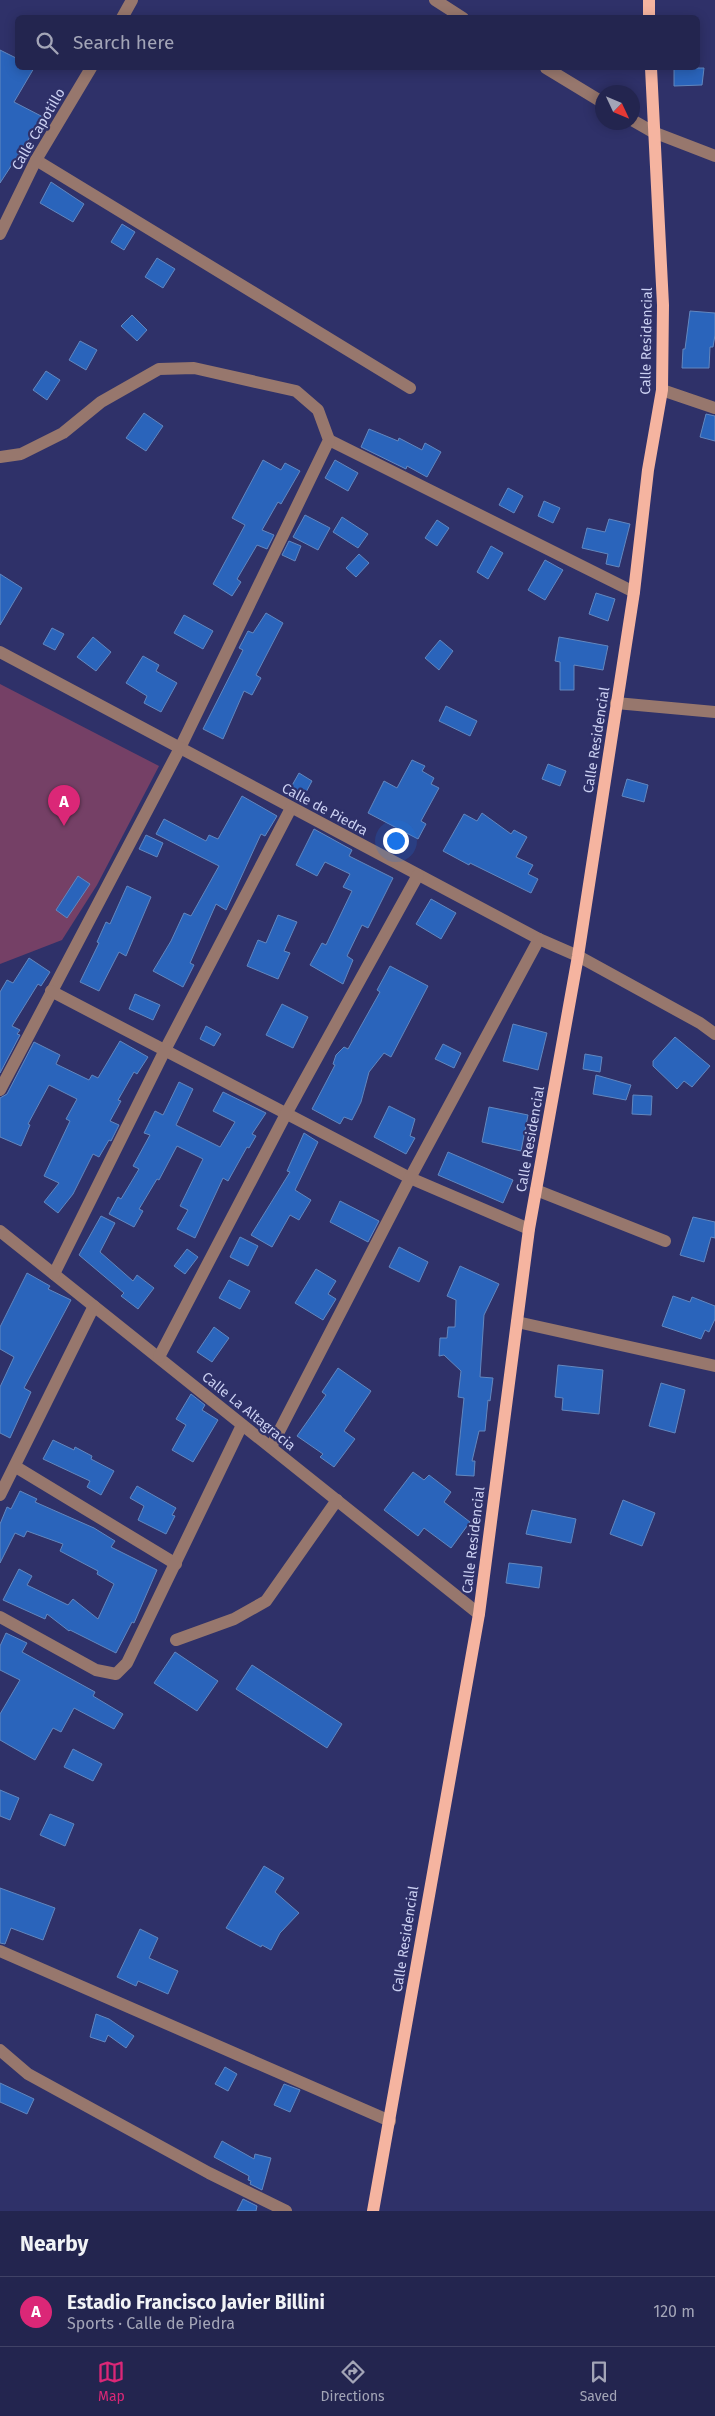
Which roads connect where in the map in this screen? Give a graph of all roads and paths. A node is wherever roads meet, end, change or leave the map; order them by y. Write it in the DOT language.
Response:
graph roads {
  1 [pos="132,0"];
  2 [pos="434,0"];
  3 [pos="649,0"];
  4 [pos="124,15"];
  5 [pos="459,15"];
  6 [pos="649,15"];
  7 [pos="90,70"];
  8 [pos="549,70"];
  9 [pos="651,70"];
  10 [pos="595,98"];
  11 [pos="640,125"];
  12 [pos="653,132"];
  13 [pos="715,156"];
  14 [pos="36,160"];
  15 [pos="0,234"];
  16 [pos="410,388"];
  17 [pos="662,390"];
  18 [pos="715,408"];
  19 [pos="329,440"];
  20 [pos="0,457"];
  21 [pos="634,592"];
  22 [pos="0,652"];
  23 [pos="616,703"];
  24 [pos="715,712"];
  25 [pos="180,748"];
  26 [pos="291,808"];
  27 [pos="418,875"];
  28 [pos="539,939"];
  29 [pos="578,956"];
  30 [pos="51,991"];
  31 [pos="715,1034"];
  32 [pos="165,1050"];
  33 [pos="0,1090"];
  34 [pos="286,1114"];
  35 [pos="410,1178"];
  36 [pos="536,1190"];
  37 [pos="529,1230"];
  38 [pos="0,1231"];
  39 [pos="665,1241"];
  40 [pos="54,1274"];
  41 [pos="94,1306"];
  42 [pos="517,1322"];
  43 [pos="158,1357"];
  44 [pos="715,1366"];
  45 [pos="242,1425"];
  46 [pos="271,1447"];
  47 [pos="16,1467"];
  48 [pos="0,1495"];
  49 [pos="337,1500"];
  50 [pos="176,1564"];
  51 [pos="479,1614"];
  52 [pos="0,1617"];
  53 [pos="176,1640"];
  54 [pos="0,1951"];
  55 [pos="0,2050"];
  56 [pos="390,2121"];
  57 [pos="286,2211"];
  58 [pos="373,2211"];
  1 -- 4 [label="street"];
  2 -- 5 [label="street"];
  3 -- 6 [label="main road"];
  7 -- 14 [label="street, Calle Capotillo"];
  8 -- 10 [label="street"];
  9 -- 12 [label="main road, Calle Residencial"];
  11 -- 12 [label="street"];
  12 -- 13 [label="street"];
  12 -- 17 [label="main road, Calle Residencial"];
  14 -- 15 [label="street, Calle Capotillo"];
  14 -- 16 [label="street"];
  17 -- 18 [label="street"];
  17 -- 21 [label="main road, Calle Residencial"];
  19 -- 20 [label="street"];
  19 -- 21 [label="street"];
  19 -- 25 [label="street"];
  21 -- 23 [label="main road, Calle Residencial"];
  22 -- 25 [label="street, Calle de Piedra"];
  23 -- 24 [label="street"];
  23 -- 29 [label="main road, Calle Residencial"];
  25 -- 26 [label="street, Calle de Piedra"];
  25 -- 30 [label="street"];
  26 -- 27 [label="street, Calle de Piedra"];
  26 -- 32 [label="street"];
  27 -- 28 [label="street, Calle de Piedra"];
  27 -- 34 [label="street"];
  28 -- 29 [label="street, Calle de Piedra"];
  28 -- 35 [label="street"];
  29 -- 31 [label="street, Calle de Piedra"];
  29 -- 36 [label="main road, Calle Residencial"];
  30 -- 32 [label="street"];
  30 -- 33 [label="street"];
  32 -- 34 [label="street"];
  32 -- 40 [label="street"];
  34 -- 35 [label="street"];
  34 -- 43 [label="street"];
  35 -- 37 [label="street"];
  35 -- 46 [label="street"];
  36 -- 37 [label="main road, Calle Residencial"];
  36 -- 39 [label="street"];
  37 -- 42 [label="main road, Calle Residencial"];
  38 -- 40 [label="street, Calle La Altagracia"];
  40 -- 41 [label="street, Calle La Altagracia"];
  41 -- 43 [label="street, Calle La Altagracia"];
  41 -- 47 [label="street"];
  42 -- 44 [label="street"];
  42 -- 51 [label="main road, Calle Residencial"];
  43 -- 45 [label="street, Calle La Altagracia"];
  45 -- 46 [label="street, Calle La Altagracia"];
  45 -- 50 [label="street"];
  46 -- 49 [label="street, Calle La Altagracia"];
  47 -- 48 [label="street"];
  47 -- 50 [label="street"];
  49 -- 51 [label="street, Calle La Altagracia"];
  49 -- 53 [label="street"];
  50 -- 52 [label="street"];
  51 -- 56 [label="main road, Calle Residencial"];
  54 -- 56 [label="street"];
  55 -- 57 [label="street"];
  56 -- 58 [label="main road, Calle Residencial"];
}
